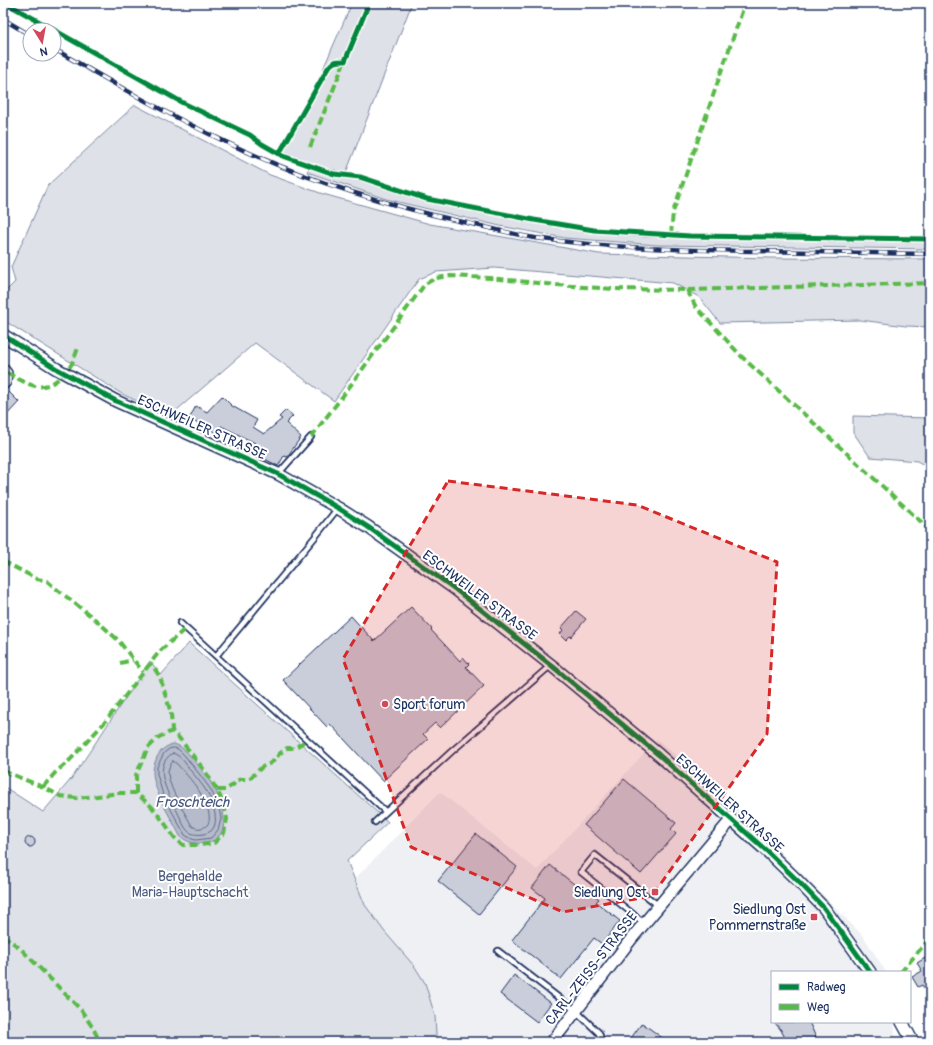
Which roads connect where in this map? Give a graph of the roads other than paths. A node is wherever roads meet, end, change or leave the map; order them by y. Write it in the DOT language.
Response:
graph roads {
  1 [pos="3,335"];
  2 [pos="3,368"];
  3 [pos="3,386"];
  4 [pos="311,437"];
  5 [pos="278,474"];
  6 [pos="338,508"];
  7 [pos="180,623"];
  8 [pos="216,656"];
  9 [pos="551,665"];
  10 [pos="386,812"];
  11 [pos="731,820"];
  12 [pos="376,822"];
  13 [pos="659,906"];
  14 [pos="644,923"];
  15 [pos="498,951"];
  16 [pos="869,971"];
  17 [pos="576,1011"];
  18 [pos="902,1023"];
  19 [pos="552,1042"];
  20 [pos="602,1042"];
  21 [pos="912,1042"];
  1 -- 5 [label="street, ESCHWEILER STRASSE"];
  2 -- 3 [label="street"];
  4 -- 5 [label="lane"];
  5 -- 6 [label="street, ESCHWEILER STRASSE"];
  6 -- 8 [label="lane"];
  6 -- 9 [label="street, ESCHWEILER STRASSE"];
  7 -- 8 [label="lane"];
  8 -- 10 [label="lane"];
  9 -- 10 [label="lane"];
  9 -- 11 [label="street, ESCHWEILER STRASSE"];
  10 -- 12 [label="lane"];
  11 -- 13 [label="street, CARL-ZEISS-STRASSE"];
  11 -- 16 [label="street, ESCHWEILER STRASSE"];
  13 -- 14 [label="street, CARL-ZEISS-STRASSE"];
  13 -- 14 [label="lane"];
  14 -- 17 [label="street, CARL-ZEISS-STRASSE"];
  15 -- 17 [label="lane"];
  17 -- 19 [label="street, CARL-ZEISS-STRASSE"];
  17 -- 20 [label="lane"];
  18 -- 21 [label="street"];
}
